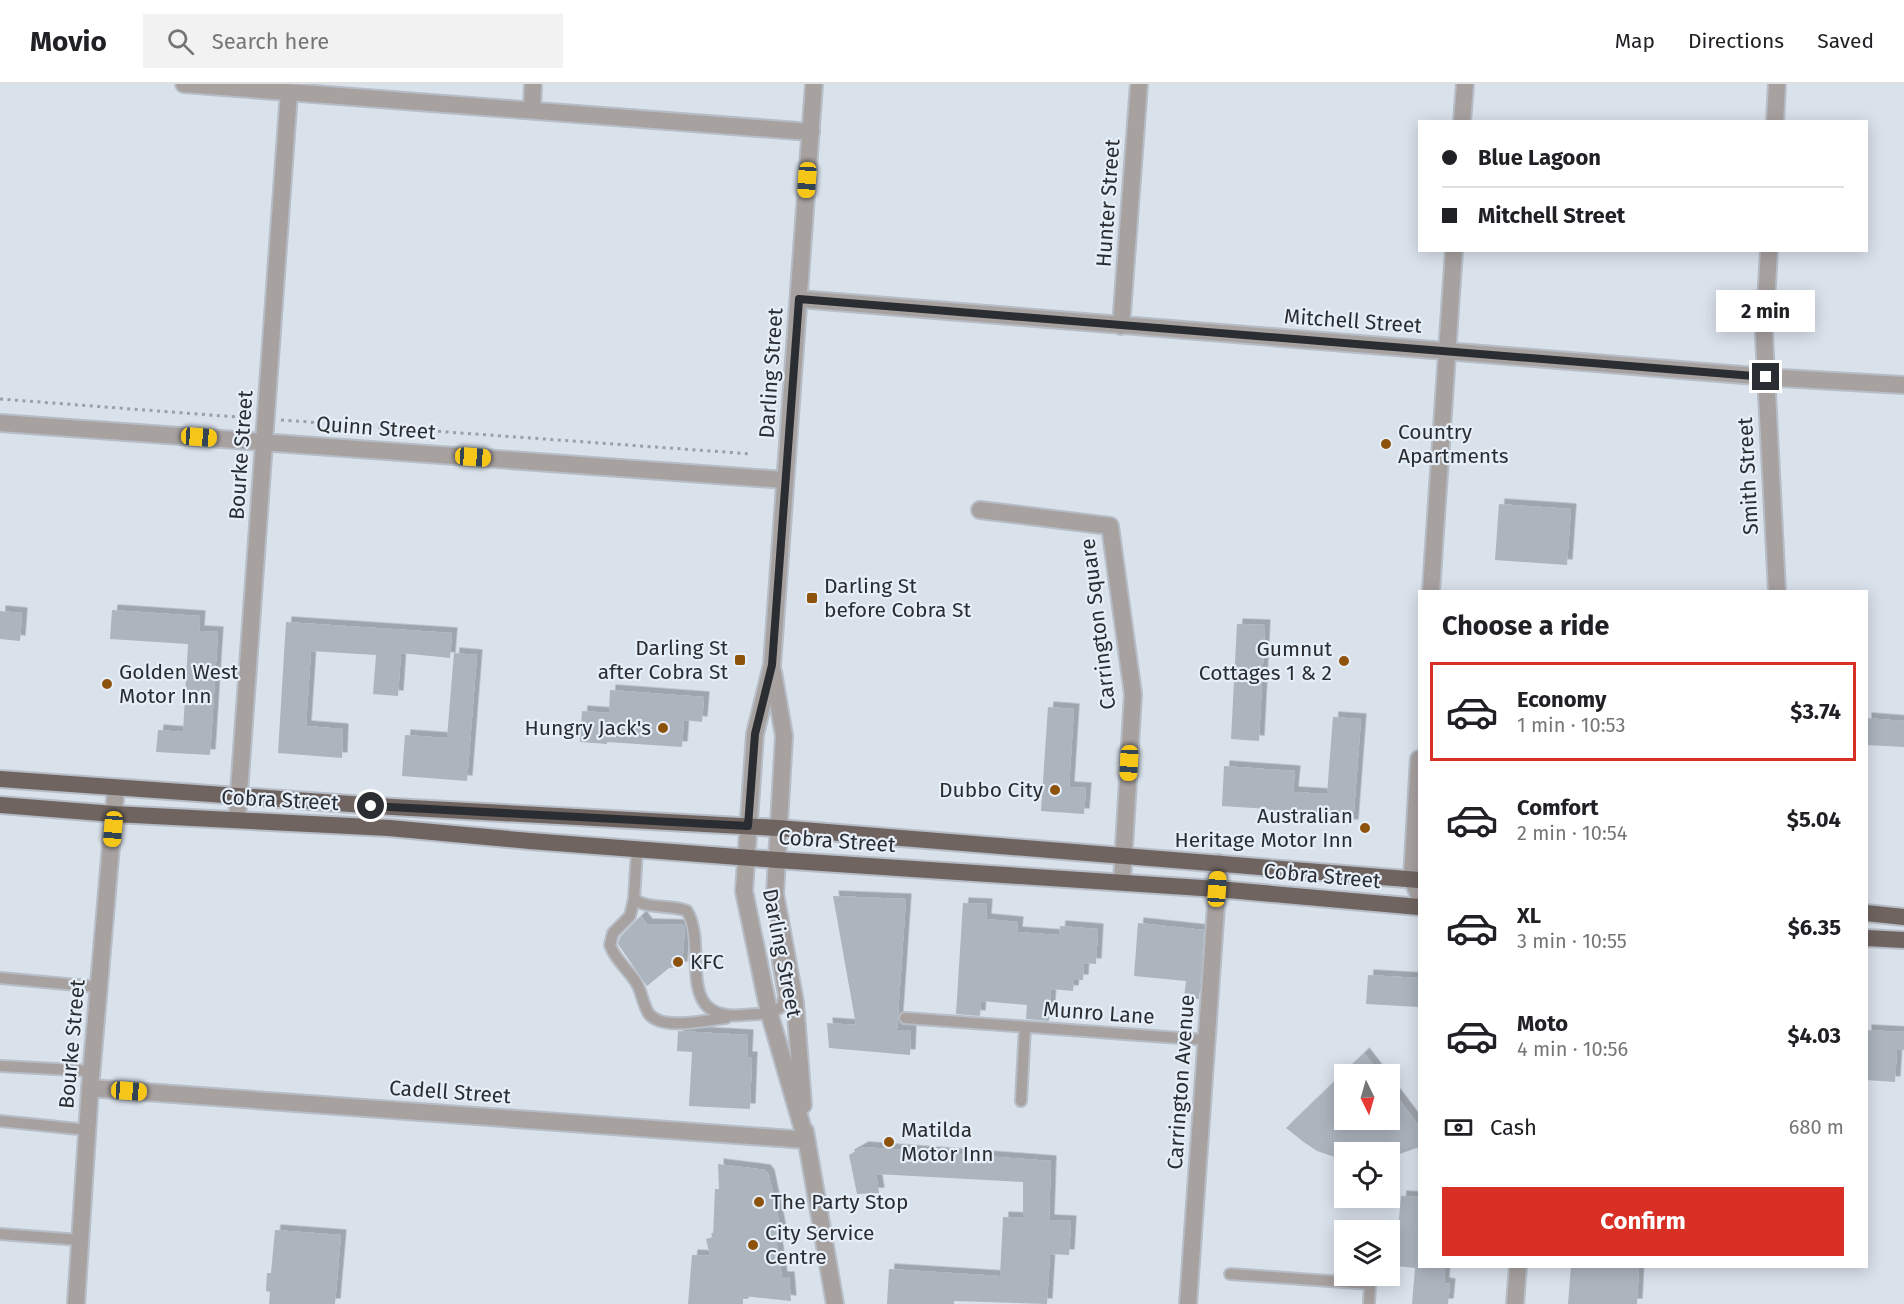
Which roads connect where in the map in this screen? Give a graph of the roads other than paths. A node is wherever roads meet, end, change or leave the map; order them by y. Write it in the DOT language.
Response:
graph roads {
  1 [pos="184,84"];
  2 [pos="533,84"];
  3 [pos="814,84"];
  4 [pos="1139,84"];
  5 [pos="1465,84"];
  6 [pos="1777,84"];
  7 [pos="249,86"];
  8 [pos="289,92"];
  9 [pos="532,110"];
  10 [pos="1462,120"];
  11 [pos="1775,120"];
  12 [pos="811,132"];
  13 [pos="1454,252"];
  14 [pos="1769,252"];
  15 [pos="799,299"];
  16 [pos="1121,326"];
  17 [pos="1447,351"];
  18 [pos="1766,377"];
  19 [pos="1904,385"];
  20 [pos="0,423"];
  21 [pos="265,442"];
  22 [pos="785,480"];
  23 [pos="980,510"];
  24 [pos="1431,590"];
  25 [pos="1777,590"];
  26 [pos="772,665"];
  27 [pos="0,779"];
  28 [pos="116,788"];
  29 [pos="240,796"];
  30 [pos="0,805"];
  31 [pos="114,814"];
  32 [pos="237,820"];
  33 [pos="1418,822"];
  34 [pos="748,826"];
  35 [pos="778,828"];
  36 [pos="637,850"];
  37 [pos="1124,856"];
  38 [pos="746,858"];
  39 [pos="777,860"];
  40 [pos="1219,863"];
  41 [pos="1122,882"];
  42 [pos="1417,885"];
  43 [pos="1217,889"];
  44 [pos="634,899"];
  45 [pos="1418,907"];
  46 [pos="1868,913"];
  47 [pos="1904,917"];
  48 [pos="779,920"];
  49 [pos="1868,938"];
  50 [pos="1904,940"];
  51 [pos="0,978"];
  52 [pos="99,987"];
  53 [pos="769,1012"];
  54 [pos="741,1016"];
  55 [pos="904,1018"];
  56 [pos="1025,1027"];
  57 [pos="1207,1040"];
  58 [pos="0,1066"];
  59 [pos="92,1071"];
  60 [pos="90,1089"];
  61 [pos="1021,1101"];
  62 [pos="0,1121"];
  63 [pos="88,1130"];
  64 [pos="806,1140"];
  65 [pos="0,1233"];
  66 [pos="80,1240"];
  67 [pos="1518,1268"];
  68 [pos="1230,1274"];
  69 [pos="76,1304"];
  70 [pos="835,1304"];
  71 [pos="1188,1304"];
  72 [pos="1369,1304"];
  73 [pos="1515,1304"];
  1 -- 7 [label="street"];
  2 -- 9 [label="street"];
  3 -- 12 [label="street, Darling Street"];
  4 -- 16 [label="street, Hunter Street"];
  5 -- 10 [label="street"];
  6 -- 11 [label="street"];
  7 -- 8 [label="street"];
  8 -- 9 [label="street"];
  8 -- 21 [label="street, Bourke Street"];
  9 -- 12 [label="street"];
  12 -- 15 [label="street, Darling Street"];
  13 -- 17 [label="street"];
  14 -- 18 [label="street, Smith Street"];
  15 -- 16 [label="street, Mitchell Street"];
  15 -- 22 [label="street, Darling Street"];
  16 -- 17 [label="street, Mitchell Street"];
  17 -- 18 [label="street, Mitchell Street"];
  17 -- 24 [label="street"];
  18 -- 19 [label="street, Mitchell Street"];
  18 -- 25 [label="street, Smith Street"];
  20 -- 21 [label="street, Quinn Street"];
  21 -- 22 [label="street, Quinn Street"];
  21 -- 29 [label="street, Bourke Street"];
  22 -- 26 [label="street, Darling Street"];
  23 -- 37 [label="street, Carrington Square"];
  26 -- 34 [label="street, Darling Street"];
  26 -- 35 [label="street, Darling Street"];
  27 -- 28 [label="highway, Cobra Street"];
  28 -- 29 [label="highway, Cobra Street"];
  28 -- 31 [label="street, Bourke Street"];
  29 -- 32 [label="street, Bourke Street"];
  29 -- 34 [label="highway, Cobra Street"];
  30 -- 31 [label="highway, Cobra Street"];
  31 -- 32 [label="highway, Cobra Street"];
  31 -- 52 [label="street, Bourke Street"];
  32 -- 36 [label="highway, Cobra Street"];
  33 -- 42 [label="street"];
  34 -- 35 [label="highway, Cobra Street"];
  34 -- 38 [label="street, Darling Street"];
  35 -- 37 [label="highway, Cobra Street"];
  35 -- 39 [label="street, Darling Street"];
  36 -- 38 [label="highway, Cobra Street"];
  36 -- 44 [label="lane"];
  37 -- 40 [label="highway, Cobra Street"];
  37 -- 41 [label="street, Carrington Square"];
  38 -- 39 [label="highway, Cobra Street"];
  38 -- 53 [label="street, Darling Street"];
  39 -- 41 [label="highway, Cobra Street"];
  39 -- 48 [label="street, Darling Street"];
  40 -- 42 [label="highway, Cobra Street"];
  40 -- 43 [label="street, Carrington Avenue"];
  41 -- 43 [label="highway, Cobra Street"];
  43 -- 45 [label="highway, Cobra Street"];
  43 -- 57 [label="street, Carrington Avenue"];
  44 -- 54 [label="lane"];
  44 -- 54 [label="lane"];
  46 -- 47 [label="highway"];
  48 -- 53 [label="lane"];
  48 -- 64 [label="street, Darling Street"];
  49 -- 50 [label="highway"];
  51 -- 52 [label="lane"];
  52 -- 59 [label="street, Bourke Street"];
  53 -- 54 [label="lane"];
  53 -- 64 [label="street, Darling Street"];
  55 -- 56 [label="lane, Munro Lane"];
  56 -- 57 [label="lane, Munro Lane"];
  56 -- 61 [label="lane, Munro Lane"];
  57 -- 71 [label="street, Carrington Avenue"];
  58 -- 59 [label="lane"];
  59 -- 60 [label="street, Bourke Street"];
  60 -- 63 [label="street, Bourke Street"];
  60 -- 64 [label="street, Cadell Street"];
  62 -- 63 [label="lane"];
  63 -- 66 [label="street, Bourke Street"];
  64 -- 70 [label="street, Darling Street"];
  65 -- 66 [label="lane"];
  66 -- 69 [label="street, Bourke Street"];
  67 -- 73 [label="street"];
  68 -- 72 [label="lane"];
}
